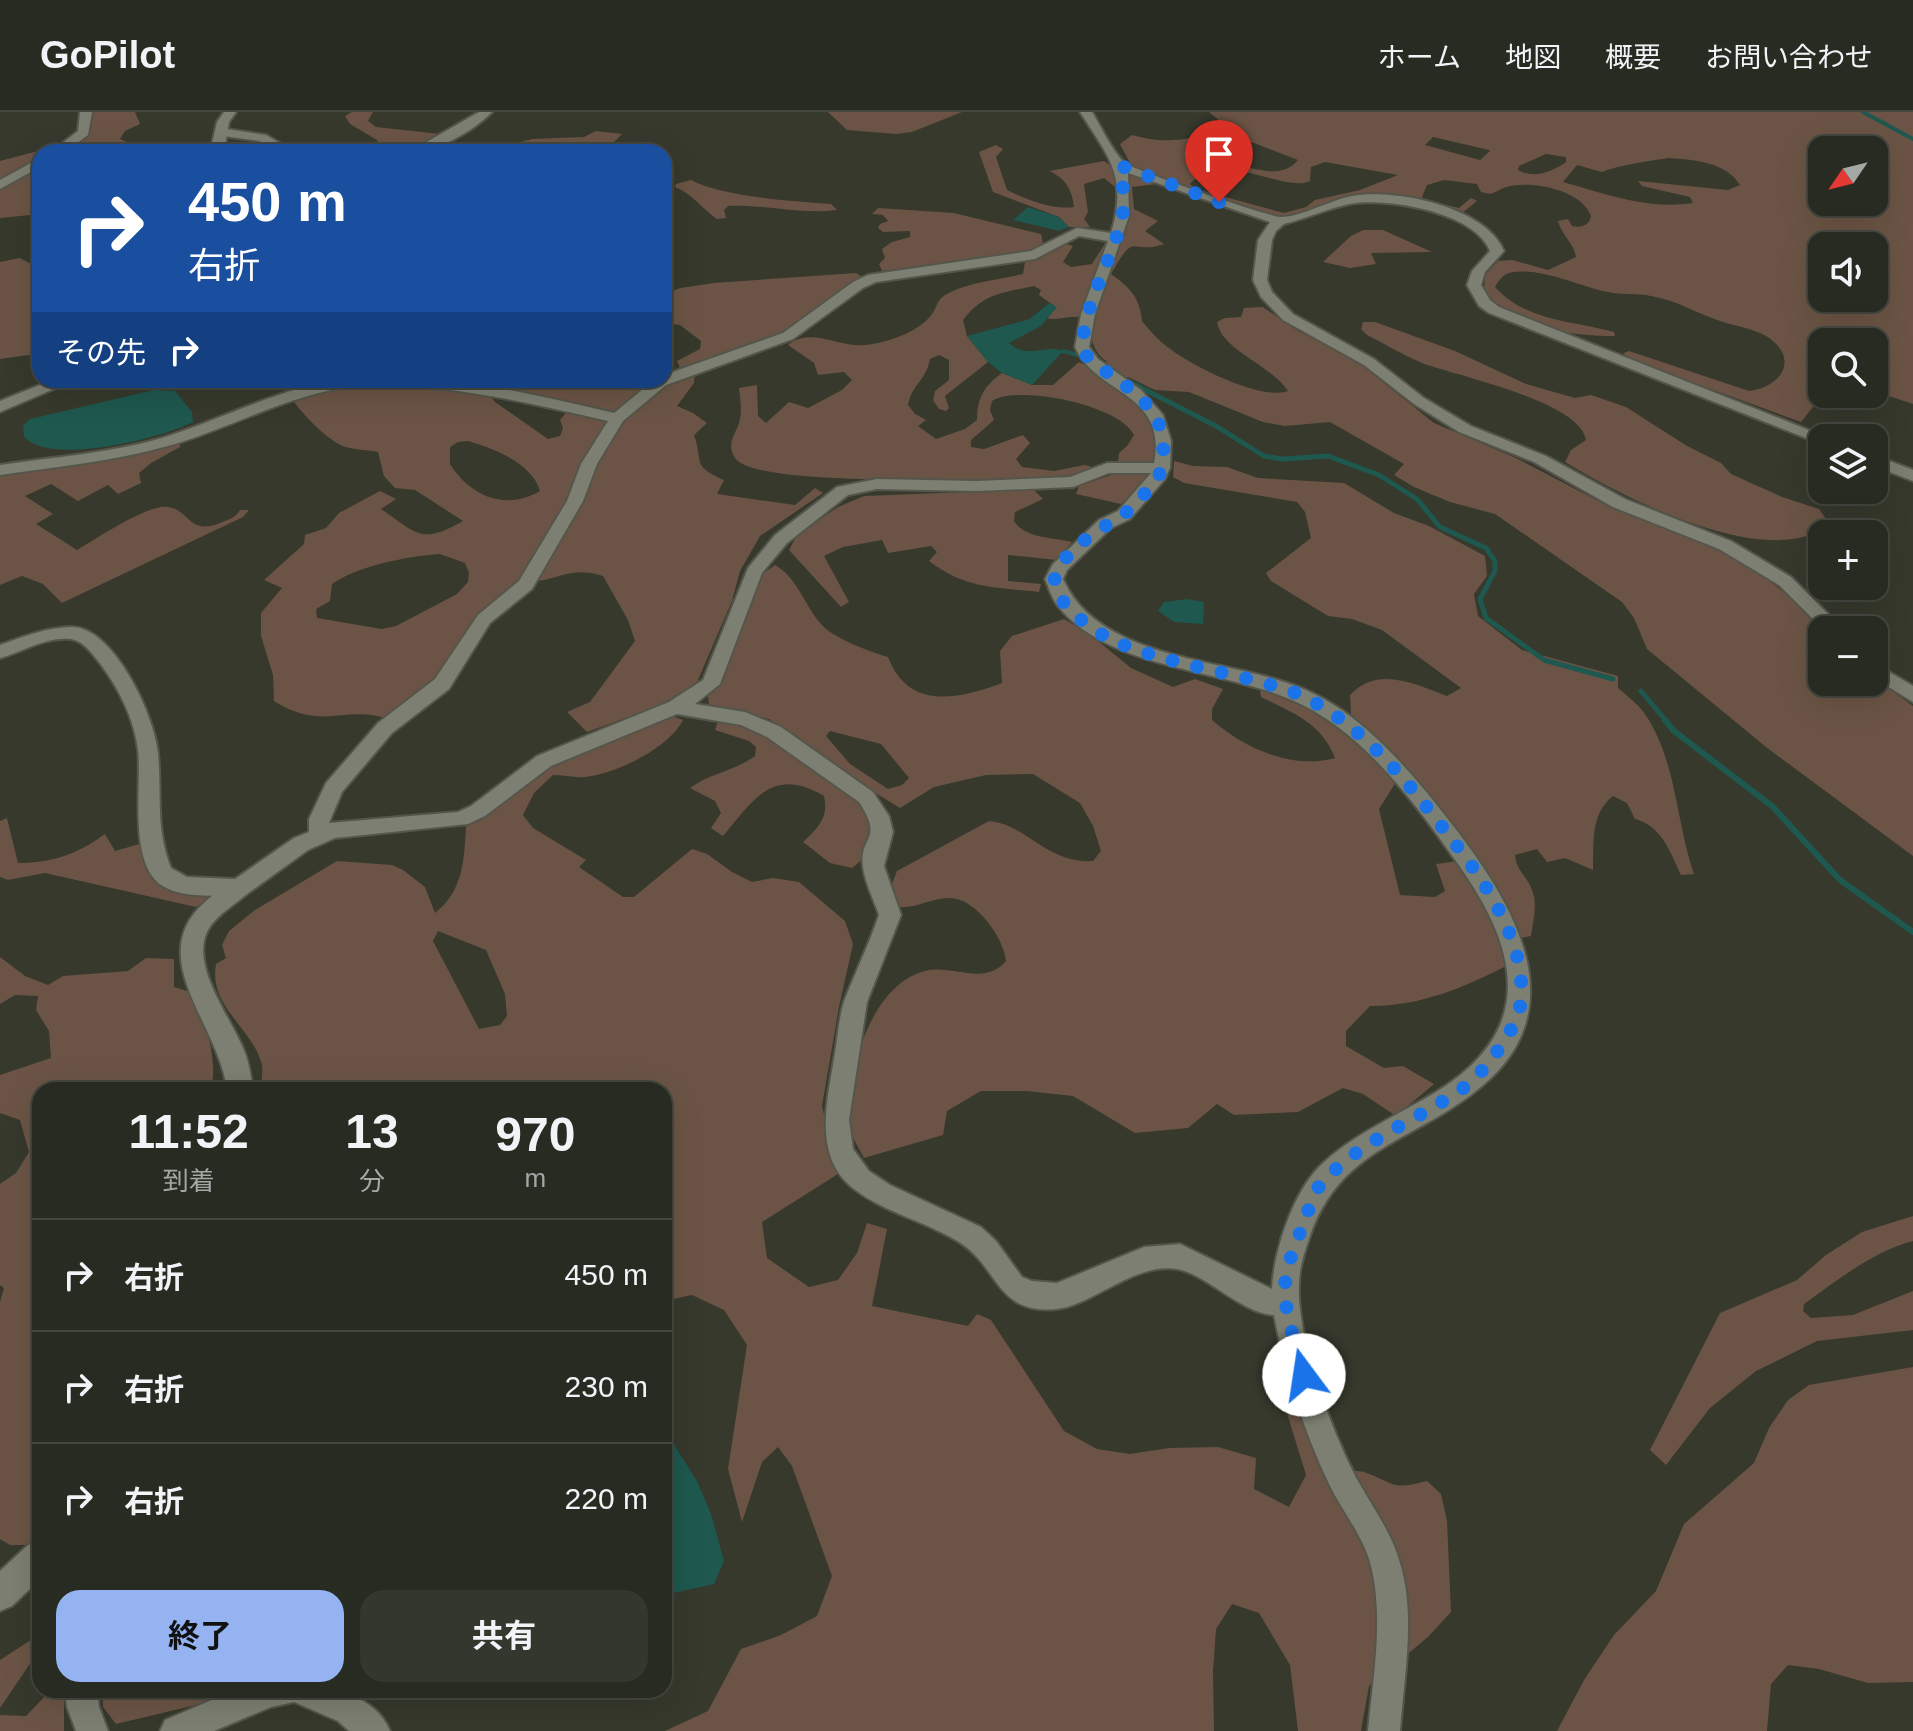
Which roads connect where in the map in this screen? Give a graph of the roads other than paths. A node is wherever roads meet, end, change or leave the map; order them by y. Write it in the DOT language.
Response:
graph roads {
  1 [pos="86,112"];
  2 [pos="230,112"];
  3 [pos="486,112"];
  4 [pos="1086,112"];
  5 [pos="220,132"];
  6 [pos="68,144"];
  7 [pos="218,144"];
  8 [pos="274,144"];
  9 [pos="431,144"];
  10 [pos="1121,166"];
  11 [pos="32,167"];
  12 [pos="0,185"];
  13 [pos="1280,221"];
  14 [pos="1114,238"];
  15 [pos="672,367"];
  16 [pos="47,388"];
  17 [pos="327,388"];
  18 [pos="474,388"];
  19 [pos="654,388"];
  20 [pos="0,407"];
  21 [pos="617,418"];
  22 [pos="1808,433"];
  23 [pos="1888,466"];
  24 [pos="1162,468"];
  25 [pos="0,470"];
  26 [pos="1913,476"];
  27 [pos="1821,616"];
  28 [pos="0,652"];
  29 [pos="1888,678"];
  30 [pos="1913,695"];
  31 [pos="676,707"];
  32 [pos="319,835"];
  33 [pos="239,888"];
  34 [pos="238,1082"];
  35 [pos="1286,1303"];
  36 [pos="32,1564"];
  37 [pos="0,1594"];
  38 [pos="82,1698"];
  39 [pos="254,1698"];
  40 [pos="323,1698"];
  41 [pos="92,1731"];
  42 [pos="176,1731"];
  43 [pos="374,1731"];
  44 [pos="1384,1731"];
  1 -- 6 [label="street"];
  2 -- 5 [label="street"];
  3 -- 9 [label="street"];
  4 -- 10 [label="street"];
  5 -- 7 [label="street"];
  5 -- 8 [label="street"];
  10 -- 13 [label="street"];
  10 -- 14 [label="street"];
  11 -- 12 [label="street"];
  13 -- 22 [label="street"];
  13 -- 27 [label="street"];
  14 -- 15 [label="street"];
  14 -- 24 [label="street"];
  16 -- 20 [label="street"];
  17 -- 25 [label="street"];
  18 -- 21 [label="street"];
  19 -- 21 [label="street"];
  21 -- 32 [label="street"];
  23 -- 26 [label="street"];
  24 -- 31 [label="street"];
  24 -- 35 [label="street"];
  28 -- 33 [label="street"];
  29 -- 30 [label="street"];
  31 -- 32 [label="street"];
  31 -- 35 [label="street"];
  32 -- 33 [label="street"];
  33 -- 34 [label="street"];
  35 -- 44 [label="street"];
  36 -- 37 [label="street"];
  38 -- 41 [label="street"];
  39 -- 42 [label="street"];
  40 -- 43 [label="street"];
}
